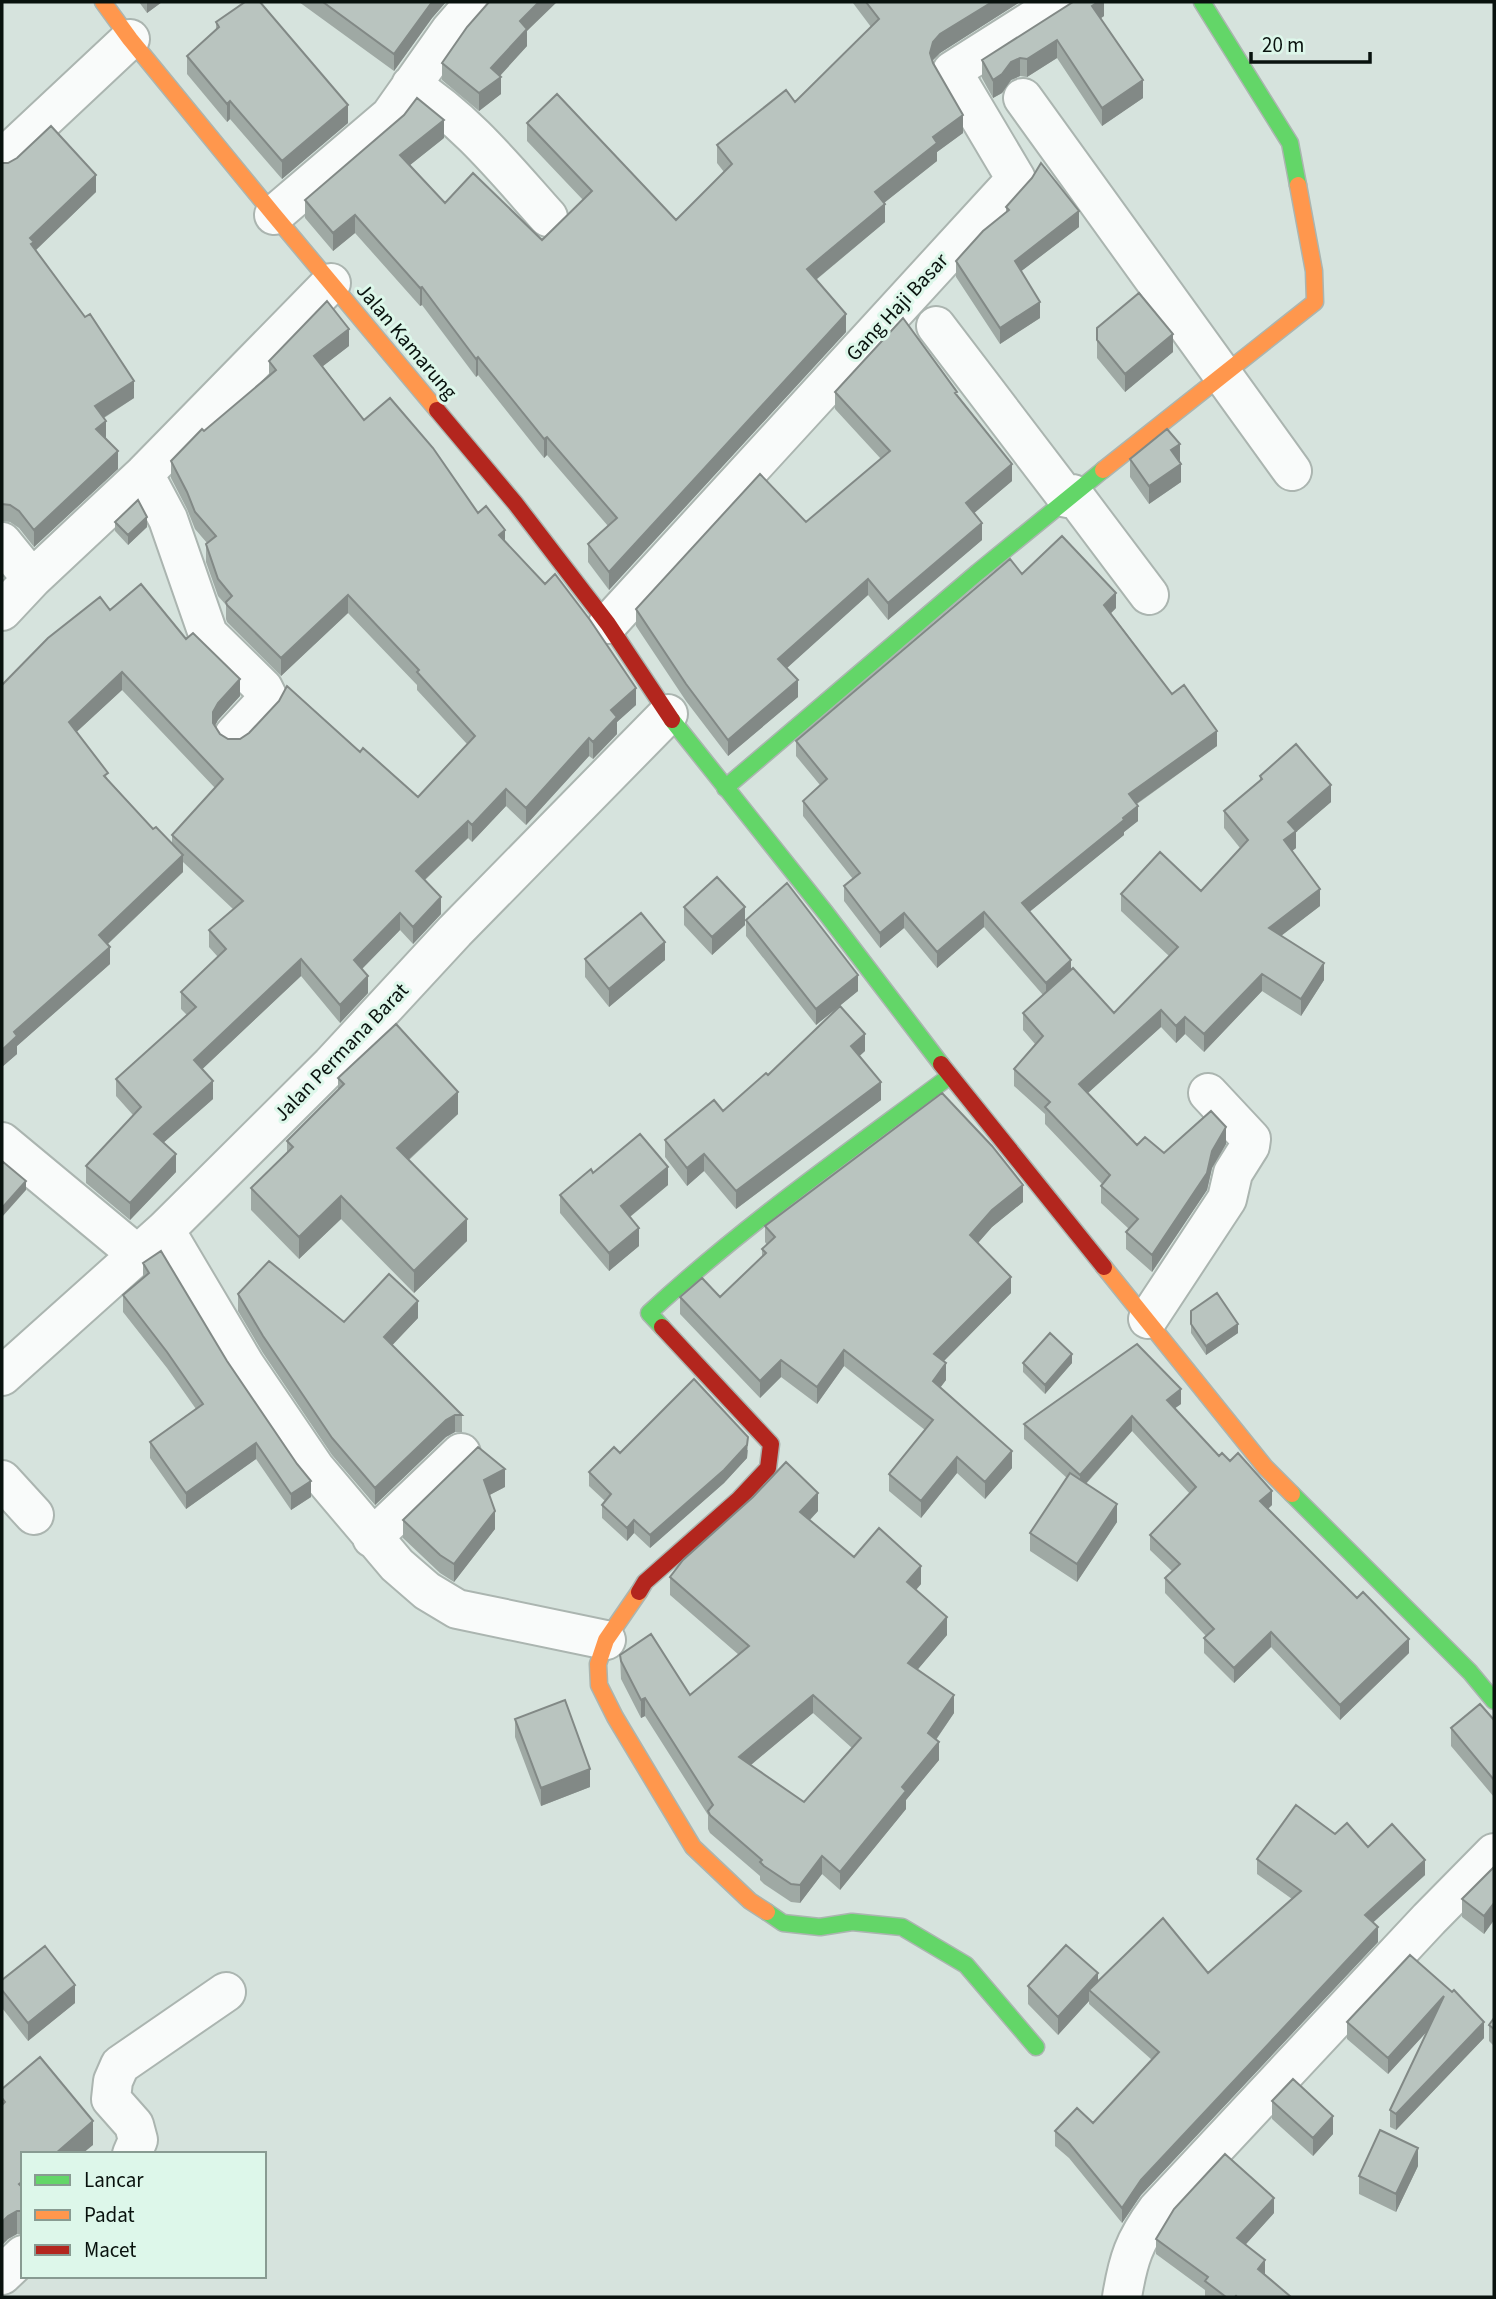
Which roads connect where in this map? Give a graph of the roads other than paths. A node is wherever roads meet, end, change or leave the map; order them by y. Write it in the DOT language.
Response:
graph roads {
  1 [pos="103,2"];
  2 [pos="475,2"];
  3 [pos="1060,2"];
  4 [pos="1202,2"];
  5 [pos="130,39"];
  6 [pos="411,85"];
  7 [pos="1023,98"];
  8 [pos="2,159"];
  9 [pos="274,215"];
  10 [pos="548,217"];
  11 [pos="331,283"];
  12 [pos="936,326"];
  13 [pos="1223,378"];
  14 [pos="1292,471"];
  15 [pos="144,474"];
  16 [pos="1070,496"];
  17 [pos="2,542"];
  18 [pos="32,579"];
  19 [pos="1149,594"];
  20 [pos="2,611"];
  21 [pos="608,624"];
  22 [pos="668,714"];
  23 [pos="234,735"];
  24 [pos="725,788"];
  25 [pos="950,1076"];
  26 [pos="1208,1093"];
  27 [pos="2,1142"];
  28 [pos="151,1243"];
  29 [pos="1148,1319"];
  30 [pos="2,1376"];
  31 [pos="461,1453"];
  32 [pos="2,1480"];
  33 [pos="34,1515"];
  34 [pos="372,1538"];
  35 [pos="606,1640"];
  36 [pos="1494,1701"];
  37 [pos="1494,1853"];
  38 [pos="226,1992"];
  39 [pos="1036,2047"];
  40 [pos="133,2152"];
  41 [pos="21,2257"];
  42 [pos="2,2275"];
  43 [pos="1122,2297"];
  1 -- 5 [label="street, Jalan Kamarung"];
  2 -- 6 [label="street"];
  3 -- 21 [label="street, Gang Haji Basar"];
  4 -- 13 [label="street"];
  5 -- 8 [label="street"];
  5 -- 9 [label="street, Jalan Kamarung"];
  6 -- 9 [label="street"];
  6 -- 10 [label="street"];
  7 -- 13 [label="street"];
  9 -- 11 [label="street, Jalan Kamarung"];
  11 -- 15 [label="street"];
  11 -- 21 [label="street, Jalan Kamarung"];
  12 -- 16 [label="street"];
  13 -- 14 [label="street"];
  13 -- 16 [label="street"];
  15 -- 18 [label="street"];
  15 -- 23 [label="street"];
  16 -- 19 [label="street"];
  16 -- 24 [label="street"];
  17 -- 18 [label="street"];
  18 -- 20 [label="street"];
  21 -- 22 [label="street, Jalan Kamarung"];
  22 -- 24 [label="street, Jalan Kamarung"];
  22 -- 28 [label="street, Jalan Permana Barat"];
  24 -- 25 [label="street, Jalan Kamarung"];
  25 -- 29 [label="street, Jalan Kamarung"];
  25 -- 35 [label="street"];
  26 -- 29 [label="street"];
  27 -- 28 [label="street"];
  28 -- 30 [label="street, Jalan Permana Barat"];
  28 -- 34 [label="street"];
  29 -- 36 [label="street, Jalan Kamarung"];
  31 -- 34 [label="street"];
  32 -- 33 [label="street"];
  34 -- 35 [label="street"];
  35 -- 39 [label="street"];
  37 -- 43 [label="street"];
  38 -- 40 [label="street"];
  41 -- 42 [label="street"];
}
